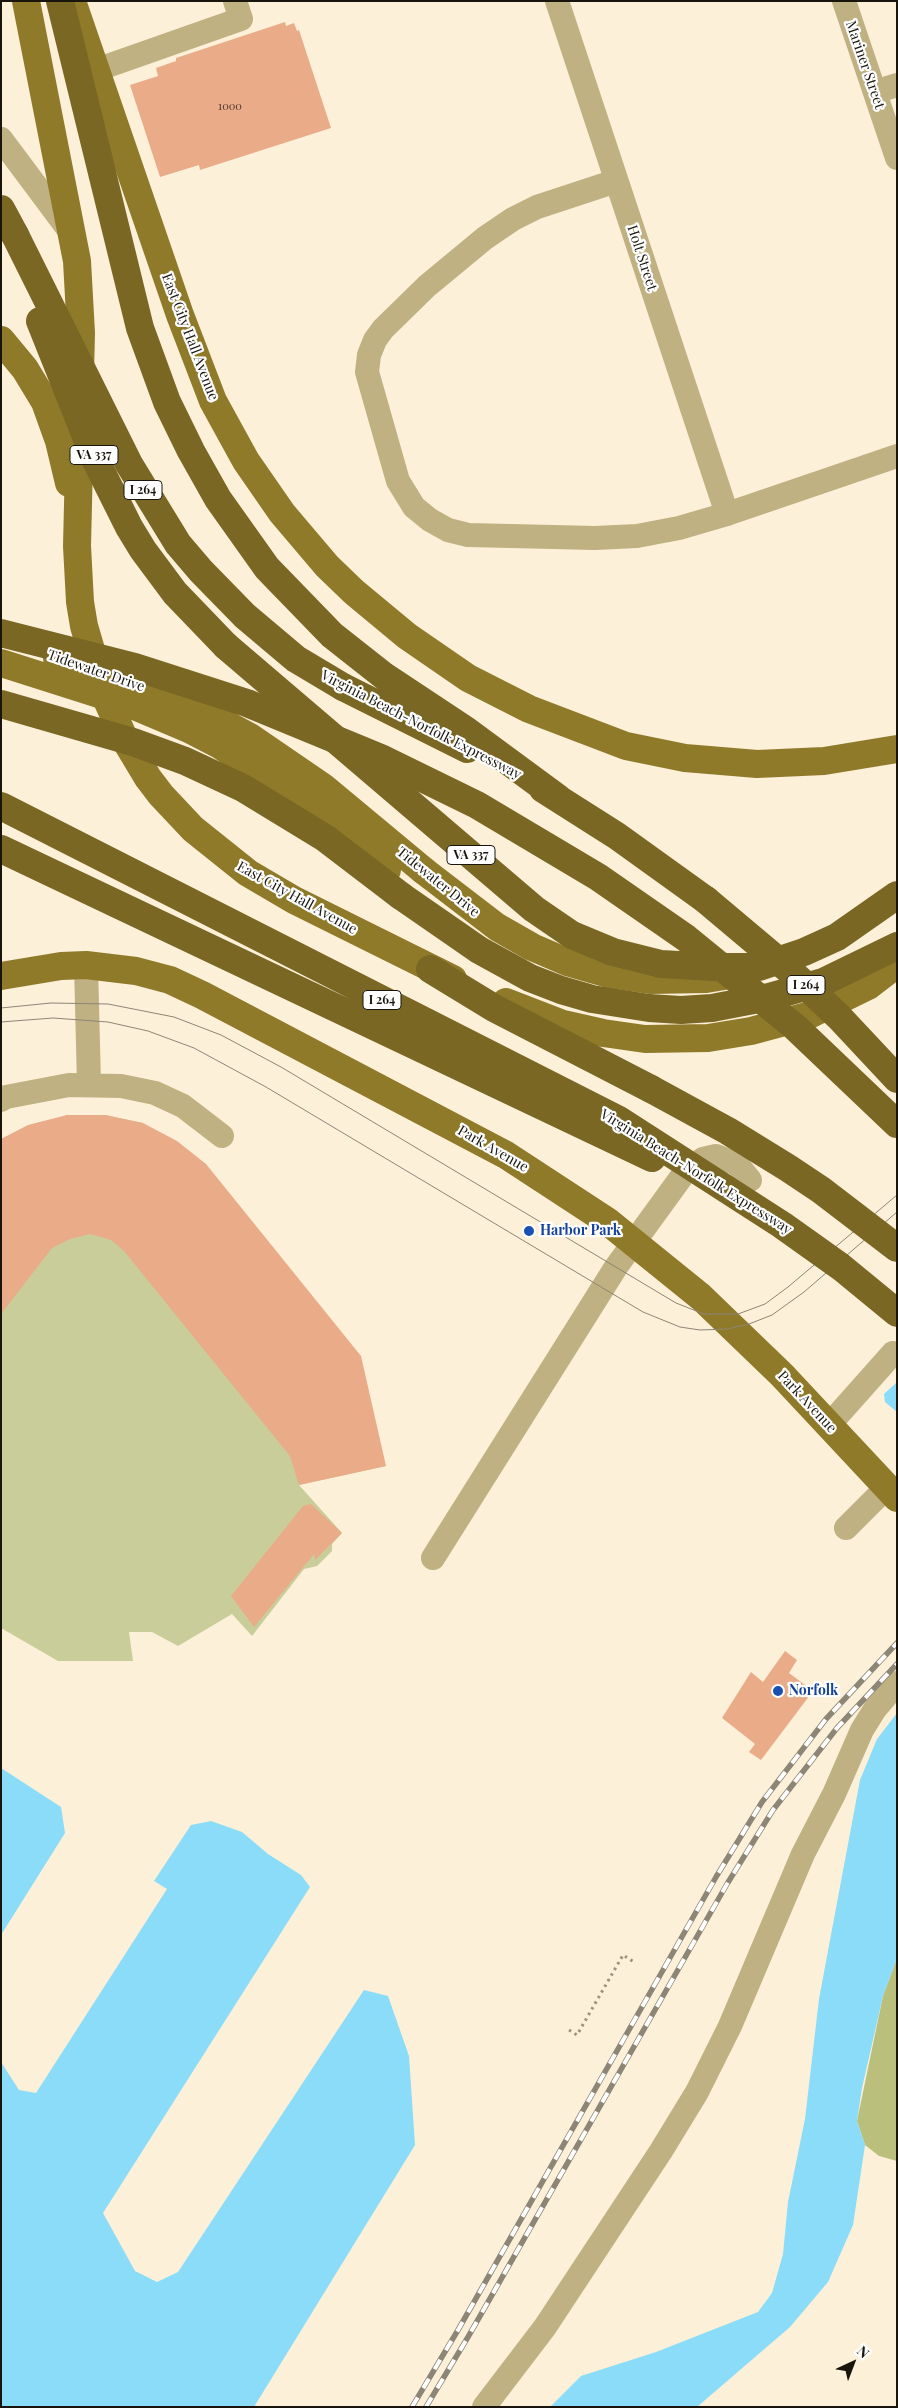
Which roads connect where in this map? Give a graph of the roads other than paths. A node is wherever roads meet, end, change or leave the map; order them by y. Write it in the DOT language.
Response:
graph roads {
  1 [pos="26,1"];
  2 [pos="60,1"];
  3 [pos="72,1"];
  4 [pos="235,1"];
  5 [pos="557,1"];
  6 [pos="844,1"];
  7 [pos="96,70"];
  8 [pos="886,88"];
  9 [pos="1,139"];
  10 [pos="897,158"];
  11 [pos="616,180"];
  12 [pos="1,209"];
  13 [pos="15,235"];
  14 [pos="73,235"];
  15 [pos="1,340"];
  16 [pos="897,456"];
  17 [pos="727,514"];
  18 [pos="77,521"];
  19 [pos="1,633"];
  20 [pos="1,637"];
  21 [pos="1,663"];
  22 [pos="1,704"];
  23 [pos="897,749"];
  24 [pos="558,798"];
  25 [pos="1,806"];
  26 [pos="1,849"];
  27 [pos="411,885"];
  28 [pos="897,895"];
  29 [pos="897,946"];
  30 [pos="897,964"];
  31 [pos="86,965"];
  32 [pos="759,967"];
  33 [pos="430,969"];
  34 [pos="1,976"];
  35 [pos="897,1079"];
  36 [pos="89,1084"];
  37 [pos="1,1100"];
  38 [pos="897,1124"];
  39 [pos="222,1136"];
  40 [pos="750,1180"];
  41 [pos="755,1207"];
  42 [pos="634,1242"];
  43 [pos="897,1248"];
  44 [pos="897,1313"];
  45 [pos="893,1353"];
  46 [pos="829,1425"];
  47 [pos="892,1492"];
  48 [pos="846,1528"];
  49 [pos="433,1558"];
  50 [pos="897,1683"];
  51 [pos="484,2407"];
  1 -- 14 [label="main road, East City Hall Avenue"];
  2 -- 24 [label="highway"];
  3 -- 7 [label="main road, East City Hall Avenue"];
  4 -- 7 [label="street"];
  5 -- 11 [label="street, Holt Street"];
  6 -- 8 [label="street, Mariner Street"];
  7 -- 23 [label="main road, East City Hall Avenue"];
  8 -- 10 [label="street, Mariner Street"];
  9 -- 14 [label="street"];
  11 -- 17 [label="street, Holt Street"];
  11 -- 17 [label="street"];
  12 -- 13 [label="highway, I 264"];
  13 -- 24 [label="highway, Virginia Beach-Norfolk Expressway / I 264, bridge"];
  13 -- 32 [label="highway, VA 337, bridge"];
  14 -- 18 [label="main road, East City Hall Avenue"];
  15 -- 18 [label="main road"];
  16 -- 17 [label="street"];
  18 -- 33 [label="main road, East City Hall Avenue"];
  19 -- 38 [label="highway, bridge"];
  20 -- 27 [label="main road, Tidewater Drive, bridge"];
  21 -- 27 [label="main road, Tidewater Drive, bridge"];
  22 -- 27 [label="highway, Tidewater Drive, bridge"];
  24 -- 35 [label="highway, Virginia Beach-Norfolk Expressway / I 264, bridge"];
  25 -- 41 [label="highway, Virginia Beach-Norfolk Expressway / I 264, bridge"];
  26 -- 41 [label="highway, bridge"];
  27 -- 29 [label="highway, Tidewater Drive"];
  27 -- 32 [label="main road, Tidewater Drive"];
  28 -- 32 [label="highway, Tidewater Drive / VA 337"];
  30 -- 33 [label="main road, East City Hall Avenue"];
  31 -- 34 [label="main road, Park Avenue"];
  31 -- 36 [label="street"];
  31 -- 42 [label="main road, Park Avenue"];
  33 -- 43 [label="highway, bridge"];
  36 -- 37 [label="street"];
  36 -- 39 [label="street"];
  40 -- 42 [label="street"];
  41 -- 44 [label="highway, Virginia Beach-Norfolk Expressway / I 264, bridge"];
  42 -- 46 [label="main road, Park Avenue"];
  42 -- 49 [label="street"];
  45 -- 46 [label="street"];
  46 -- 47 [label="main road, Park Avenue"];
  47 -- 48 [label="street"];
  50 -- 51 [label="street"];
}
